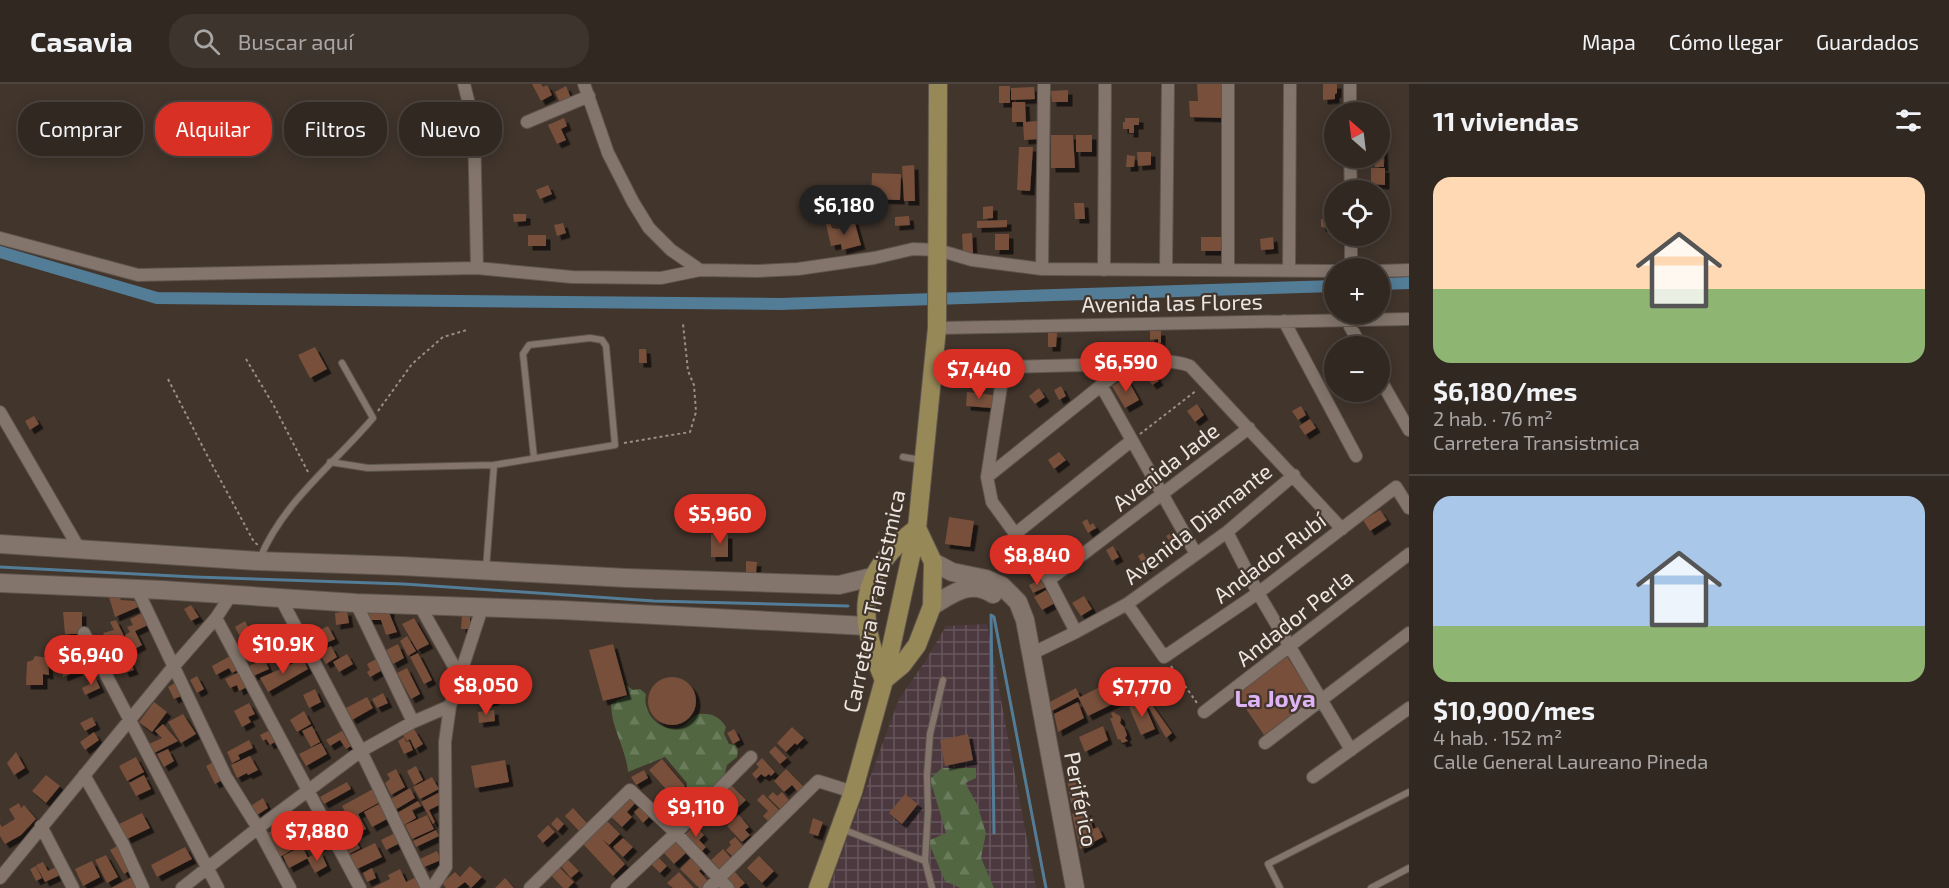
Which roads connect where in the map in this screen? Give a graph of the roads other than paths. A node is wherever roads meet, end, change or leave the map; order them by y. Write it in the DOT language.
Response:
graph roads {
  1 [pos="464,84"];
  2 [pos="584,84"];
  3 [pos="938,84"];
  4 [pos="1044,84"];
  5 [pos="1106,84"];
  6 [pos="1168,84"];
  7 [pos="1228,84"];
  8 [pos="1290,84"];
  9 [pos="1350,84"];
  10 [pos="589,96"];
  11 [pos="1350,102"];
  12 [pos="527,122"];
  13 [pos="0,238"];
  14 [pos="938,250"];
  15 [pos="477,268"];
  16 [pos="1042,269"];
  17 [pos="1166,269"];
  18 [pos="700,270"];
  19 [pos="1104,270"];
  20 [pos="1228,270"];
  21 [pos="1289,270"];
  22 [pos="1409,270"];
  23 [pos="1324,271"];
  24 [pos="1390,271"];
  25 [pos="1409,319"];
  26 [pos="1390,320"];
  27 [pos="937,321"];
  28 [pos="1284,321"];
  29 [pos="1324,321"];
  30 [pos="342,363"];
  31 [pos="1128,364"];
  32 [pos="1102,387"];
  33 [pos="1390,397"];
  34 [pos="0,412"];
  35 [pos="1249,428"];
  36 [pos="1409,430"];
  37 [pos="1131,441"];
  38 [pos="1356,456"];
  39 [pos="903,457"];
  40 [pos="534,458"];
  41 [pos="925,460"];
  42 [pos="330,462"];
  43 [pos="494,465"];
  44 [pos="1294,475"];
  45 [pos="987,477"];
  46 [pos="1162,495"];
  47 [pos="1409,508"];
  48 [pos="917,528"];
  49 [pos="1342,529"];
  50 [pos="1227,532"];
  51 [pos="1015,534"];
  52 [pos="2,542"];
  53 [pos="80,550"];
  54 [pos="1196,554"];
  55 [pos="1409,554"];
  56 [pos="261,556"];
  57 [pos="933,562"];
  58 [pos="486,570"];
  59 [pos="872,577"];
  60 [pos="1048,580"];
  61 [pos="0,583"];
  62 [pos="136,589"];
  63 [pos="1258,593"];
  64 [pos="231,595"];
  65 [pos="1006,597"];
  66 [pos="281,599"];
  67 [pos="356,603"];
  68 [pos="1127,604"];
  69 [pos="420,606"];
  70 [pos="932,606"];
  71 [pos="482,608"];
  72 [pos="216,618"];
  73 [pos="866,626"];
  74 [pos="1076,632"];
  75 [pos="84,633"];
  76 [pos="1409,633"];
  77 [pos="1289,647"];
  78 [pos="1031,654"];
  79 [pos="174,666"];
  80 [pos="460,677"];
  81 [pos="884,680"];
  82 [pos="943,680"];
  83 [pos="1321,701"];
  84 [pos="450,706"];
  85 [pos="1409,708"];
  86 [pos="1204,712"];
  87 [pos="129,721"];
  88 [pos="413,722"];
  89 [pos="1265,743"];
  90 [pos="1351,750"];
  91 [pos="361,752"];
  92 [pos="751,757"];
  93 [pos="84,774"];
  94 [pos="1313,777"];
  95 [pos="309,789"];
  96 [pos="853,792"];
  97 [pos="1409,792"];
  98 [pos="41,826"];
  99 [pos="258,828"];
  100 [pos="840,828"];
  101 [pos="676,833"];
  102 [pos="925,861"];
  103 [pos="207,867"];
  104 [pos="1409,868"];
  105 [pos="2,870"];
  106 [pos="724,883"];
  107 [pos="73,888"];
  108 [pos="143,888"];
  109 [pos="182,888"];
  110 [pos="218,888"];
  111 [pos="290,888"];
  112 [pos="360,888"];
  113 [pos="429,888"];
  114 [pos="530,888"];
  115 [pos="617,888"];
  116 [pos="709,888"];
  117 [pos="818,888"];
  118 [pos="932,888"];
  119 [pos="1064,888"];
  120 [pos="1075,888"];
  121 [pos="1280,888"];
  122 [pos="1371,888"];
  1 -- 15 [label="street"];
  2 -- 10 [label="street"];
  3 -- 14 [label="main road"];
  4 -- 16 [label="street"];
  5 -- 19 [label="street"];
  6 -- 17 [label="street"];
  7 -- 20 [label="street"];
  8 -- 21 [label="street"];
  9 -- 11 [label="street"];
  10 -- 12 [label="street"];
  10 -- 18 [label="street"];
  13 -- 15 [label="street, Avenida las Flores"];
  14 -- 16 [label="street, Avenida las Flores"];
  14 -- 18 [label="street, Avenida las Flores"];
  14 -- 27 [label="main road, Carretera Transistmica"];
  15 -- 18 [label="street, Avenida las Flores"];
  16 -- 19 [label="street, Avenida las Flores"];
  17 -- 19 [label="street, Avenida las Flores"];
  17 -- 20 [label="street, Avenida las Flores"];
  20 -- 21 [label="street, Avenida las Flores"];
  21 -- 23 [label="street, Avenida las Flores"];
  22 -- 24 [label="street"];
  25 -- 26 [label="street, Avenida las Flores"];
  27 -- 28 [label="street, Avenida las Flores"];
  27 -- 41 [label="main road, Carretera Transistmica"];
  28 -- 29 [label="street, Avenida las Flores"];
  28 -- 38 [label="street"];
  30 -- 42 [label="lane"];
  31 -- 32 [label="street"];
  31 -- 35 [label="street"];
  31 -- 45 [label="street"];
  32 -- 37 [label="street"];
  32 -- 45 [label="street"];
  33 -- 36 [label="street"];
  34 -- 53 [label="street"];
  35 -- 44 [label="street"];
  35 -- 46 [label="street, Avenida Jade"];
  37 -- 46 [label="street"];
  37 -- 51 [label="street"];
  39 -- 41 [label="lane"];
  40 -- 40 [label="lane"];
  40 -- 43 [label="lane"];
  41 -- 48 [label="main road, Carretera Transistmica"];
  42 -- 43 [label="lane"];
  42 -- 56 [label="lane"];
  43 -- 58 [label="lane"];
  44 -- 49 [label="street"];
  44 -- 50 [label="street, Avenida Diamante"];
  45 -- 51 [label="street"];
  46 -- 54 [label="street"];
  46 -- 60 [label="street, Avenida Jade"];
  47 -- 49 [label="street, Andador Rubí"];
  48 -- 57 [label="main road"];
  48 -- 59 [label="main road"];
  48 -- 81 [label="main road, Carretera Transistmica"];
  49 -- 63 [label="street, Andador Rubí"];
  50 -- 54 [label="street, Avenida Diamante"];
  50 -- 63 [label="street"];
  51 -- 60 [label="street"];
  52 -- 53 [label="street"];
  53 -- 56 [label="street"];
  54 -- 68 [label="street, Avenida Diamante"];
  55 -- 77 [label="street, Andador Perla"];
  56 -- 58 [label="street"];
  57 -- 65 [label="street"];
  57 -- 70 [label="main road"];
  58 -- 59 [label="street"];
  59 -- 73 [label="main road"];
  60 -- 74 [label="street"];
  61 -- 62 [label="street"];
  62 -- 64 [label="street"];
  62 -- 79 [label="street"];
  63 -- 68 [label="street, Andador Rubí"];
  63 -- 77 [label="street"];
  64 -- 66 [label="street"];
  64 -- 72 [label="street"];
  65 -- 70 [label="street"];
  65 -- 78 [label="street, Periférico"];
  65 -- 119 [label="street, Periférico"];
  66 -- 67 [label="street"];
  66 -- 91 [label="street"];
  67 -- 69 [label="street"];
  67 -- 88 [label="street"];
  68 -- 74 [label="street, Avenida Diamante"];
  69 -- 71 [label="street"];
  69 -- 80 [label="street"];
  70 -- 81 [label="main road"];
  71 -- 73 [label="street"];
  71 -- 80 [label="street"];
  72 -- 79 [label="street"];
  72 -- 95 [label="street"];
  73 -- 81 [label="main road"];
  74 -- 78 [label="street, Avenida Diamante"];
  75 -- 87 [label="street"];
  76 -- 83 [label="street"];
  77 -- 83 [label="street"];
  77 -- 86 [label="street, Andador Perla"];
  78 -- 120 [label="street, Periférico"];
  79 -- 87 [label="street"];
  79 -- 99 [label="street"];
  80 -- 84 [label="street"];
  81 -- 96 [label="main road, Carretera Transistmica"];
  82 -- 102 [label="lane"];
  83 -- 89 [label="street"];
  83 -- 90 [label="street"];
  84 -- 88 [label="street"];
  84 -- 113 [label="street"];
  85 -- 90 [label="street"];
  87 -- 93 [label="street"];
  87 -- 103 [label="street"];
  88 -- 91 [label="street"];
  90 -- 94 [label="street"];
  91 -- 95 [label="street"];
  91 -- 113 [label="street"];
  92 -- 101 [label="street"];
  93 -- 98 [label="street"];
  93 -- 108 [label="street"];
  95 -- 99 [label="street"];
  95 -- 112 [label="street"];
  96 -- 100 [label="main road, Carretera Transistmica"];
  96 -- 106 [label="street"];
  97 -- 121 [label="lane"];
  98 -- 105 [label="street"];
  98 -- 107 [label="street"];
  99 -- 103 [label="street"];
  99 -- 111 [label="street"];
  100 -- 102 [label="lane"];
  100 -- 117 [label="main road, Carretera Transistmica"];
  101 -- 106 [label="street"];
  101 -- 114 [label="street"];
  101 -- 115 [label="street"];
  102 -- 118 [label="lane"];
  103 -- 109 [label="street"];
  103 -- 110 [label="street"];
  104 -- 122 [label="lane"];
  106 -- 116 [label="street"];
}
